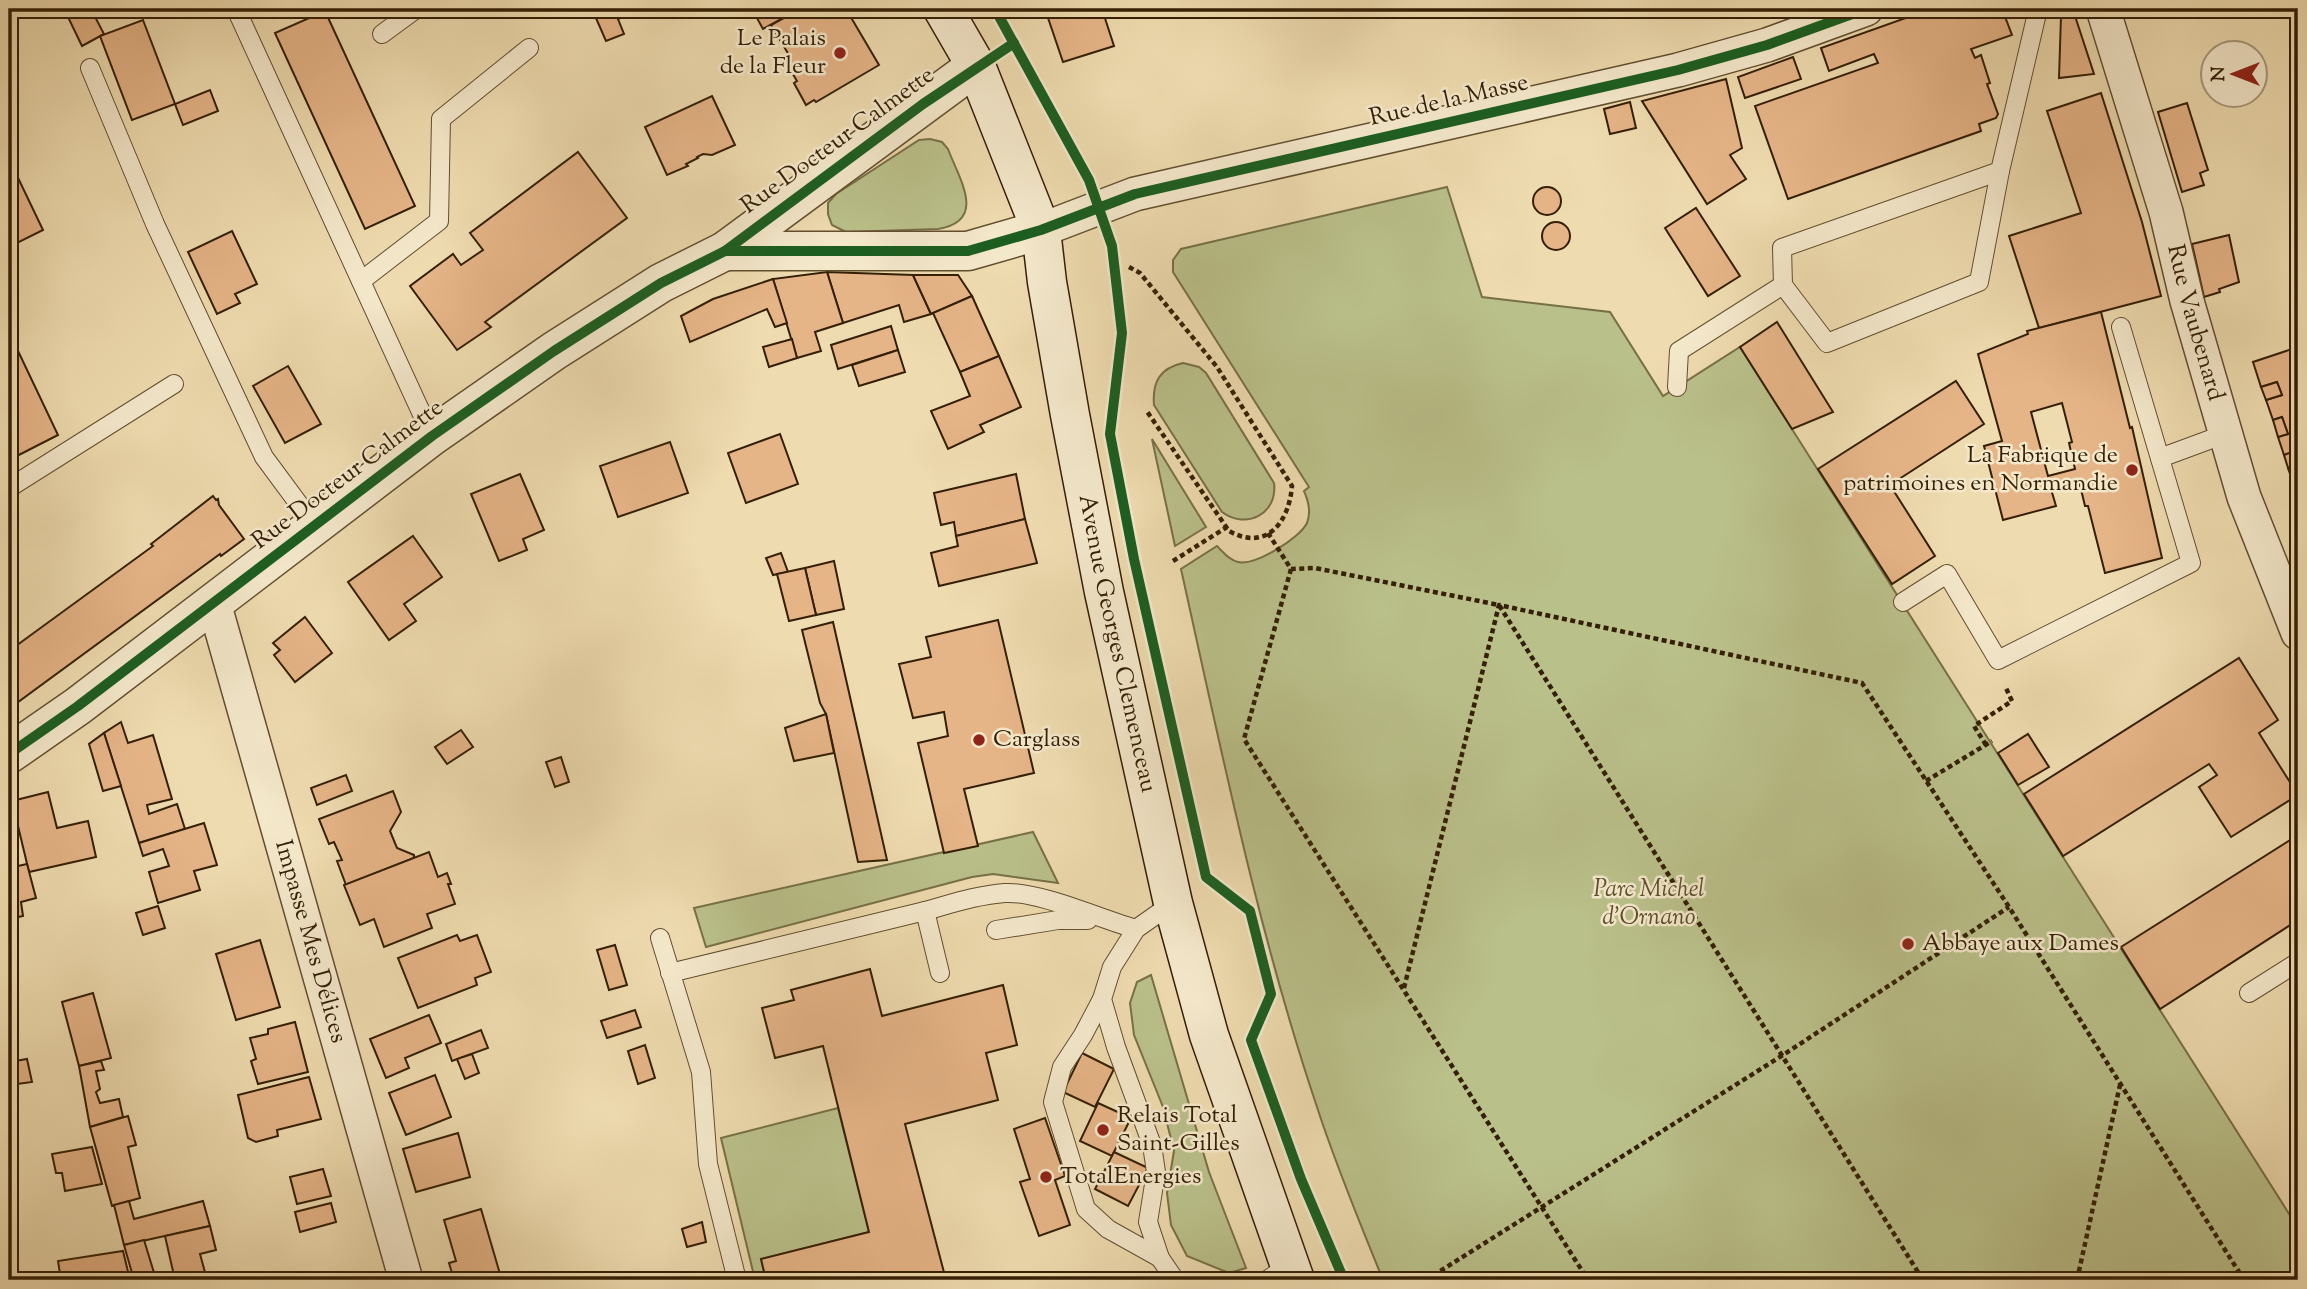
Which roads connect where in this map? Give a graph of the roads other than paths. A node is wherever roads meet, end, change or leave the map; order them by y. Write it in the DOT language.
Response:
graph roads {
  1 [pos="236,9"];
  2 [pos="416,9"];
  3 [pos="943,9"];
  4 [pos="1866,9"];
  5 [pos="2038,9"];
  6 [pos="2103,9"];
  7 [pos="382,34"];
  8 [pos="529,48"];
  9 [pos="976,66"];
  10 [pos="90,68"];
  11 [pos="2000,171"];
  12 [pos="1041,230"];
  13 [pos="725,251"];
  14 [pos="361,281"];
  15 [pos="1783,285"];
  16 [pos="2120,327"];
  17 [pos="174,384"];
  18 [pos="1677,387"];
  19 [pos="2225,434"];
  20 [pos="432,436"];
  21 [pos="2160,458"];
  22 [pos="9,488"];
  23 [pos="315,526"];
  24 [pos="1903,602"];
  25 [pos="214,603"];
  26 [pos="2298,633"];
  27 [pos="9,754"];
  28 [pos="1173,903"];
  29 [pos="925,911"];
  30 [pos="1102,920"];
  31 [pos="1136,929"];
  32 [pos="996,930"];
  33 [pos="660,938"];
  34 [pos="2298,962"];
  35 [pos="670,973"];
  36 [pos="940,973"];
  37 [pos="2249,993"];
  38 [pos="1102,999"];
  39 [pos="1160,1258"];
  40 [pos="1283,1275"];
  41 [pos="406,1280"];
  42 [pos="737,1280"];
  43 [pos="1175,1280"];
  1 -- 14 [label="lane"];
  2 -- 7 [label="lane"];
  3 -- 9 [label="street, Avenue Georges Clemenceau"];
  4 -- 12 [label="street, Rue de la Masse"];
  5 -- 11 [label="lane"];
  6 -- 19 [label="street, Rue Vaubenard"];
  8 -- 14 [label="lane"];
  9 -- 12 [label="street, Avenue Georges Clemenceau"];
  9 -- 13 [label="street, Rue Docteur Calmette"];
  10 -- 23 [label="lane"];
  11 -- 15 [label="lane"];
  11 -- 15 [label="lane"];
  12 -- 13 [label="street, Rue Docteur Calmette"];
  12 -- 28 [label="street, Avenue Georges Clemenceau"];
  13 -- 20 [label="street, Rue Docteur Calmette"];
  14 -- 20 [label="lane"];
  15 -- 18 [label="lane"];
  16 -- 21 [label="lane"];
  17 -- 22 [label="lane"];
  19 -- 21 [label="lane"];
  19 -- 26 [label="street, Rue Vaubenard"];
  20 -- 23 [label="street, Rue Docteur Calmette"];
  21 -- 24 [label="lane"];
  23 -- 25 [label="street, Rue Docteur Calmette"];
  25 -- 27 [label="street, Rue Docteur Calmette"];
  25 -- 41 [label="street, Impasse Mes Délices"];
  28 -- 31 [label="lane"];
  28 -- 40 [label="street, Avenue Georges Clemenceau"];
  29 -- 30 [label="lane"];
  29 -- 35 [label="lane"];
  29 -- 36 [label="lane"];
  30 -- 31 [label="lane"];
  30 -- 32 [label="lane"];
  31 -- 38 [label="lane"];
  33 -- 35 [label="lane"];
  34 -- 37 [label="lane"];
  35 -- 42 [label="lane"];
  38 -- 39 [label="lane"];
  38 -- 39 [label="lane"];
  39 -- 43 [label="lane"];
}
